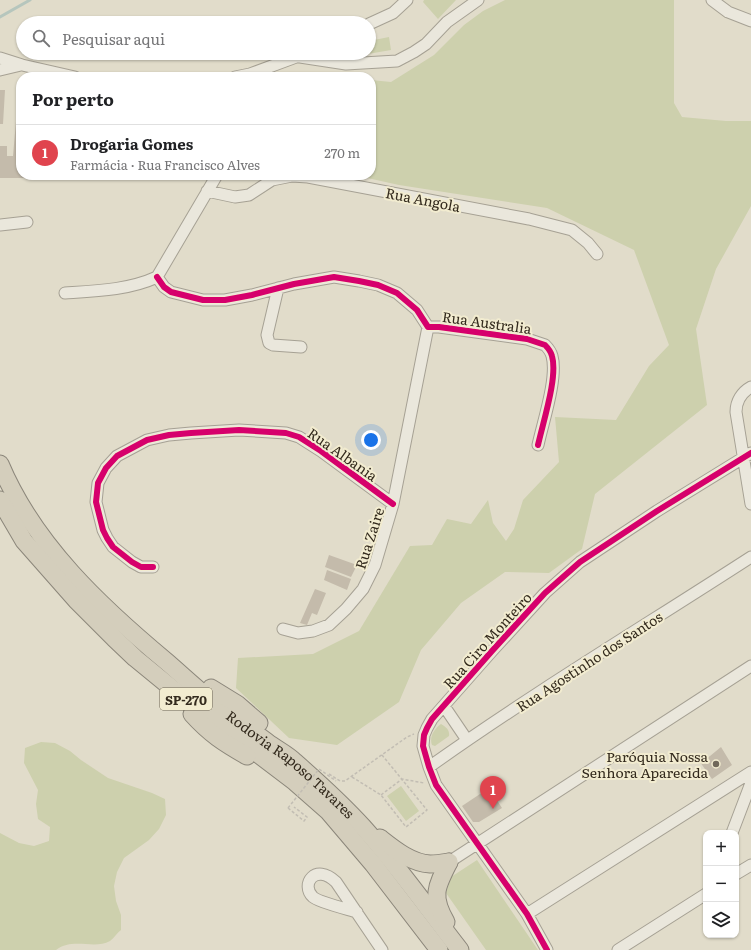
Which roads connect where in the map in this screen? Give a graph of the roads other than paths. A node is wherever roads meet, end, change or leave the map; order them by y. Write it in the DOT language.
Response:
graph roads {
  1 [pos="406,0"];
  2 [pos="478,0"];
  3 [pos="712,0"];
  4 [pos="376,20"];
  5 [pos="751,21"];
  6 [pos="0,58"];
  7 [pos="293,60"];
  8 [pos="327,60"];
  9 [pos="22,65"];
  10 [pos="0,70"];
  11 [pos="53,72"];
  12 [pos="265,72"];
  13 [pos="213,180"];
  14 [pos="272,180"];
  15 [pos="324,180"];
  16 [pos="207,191"];
  17 [pos="27,222"];
  18 [pos="0,224"];
  19 [pos="597,254"];
  20 [pos="157,278"];
  21 [pos="278,288"];
  22 [pos="65,293"];
  23 [pos="428,327"];
  24 [pos="301,348"];
  25 [pos="751,387"];
  26 [pos="538,445"];
  27 [pos="747,456"];
  28 [pos="0,464"];
  29 [pos="0,500"];
  30 [pos="393,504"];
  31 [pos="751,504"];
  32 [pos="751,557"];
  33 [pos="153,568"];
  34 [pos="283,629"];
  35 [pos="751,666"];
  36 [pos="178,682"];
  37 [pos="444,706"];
  38 [pos="468,740"];
  39 [pos="429,767"];
  40 [pos="751,772"];
  41 [pos="751,783"];
  42 [pos="334,798"];
  43 [pos="733,830"];
  44 [pos="476,843"];
  45 [pos="449,862"];
  46 [pos="751,865"];
  47 [pos="739,872"];
  48 [pos="703,896"];
  49 [pos="357,912"];
  50 [pos="527,914"];
  51 [pos="382,950"];
  52 [pos="439,950"];
  53 [pos="461,950"];
  54 [pos="547,950"];
  55 [pos="618,950"];
  1 -- 4 [label="street"];
  2 -- 8 [label="street"];
  3 -- 5 [label="street"];
  6 -- 9 [label="street"];
  7 -- 12 [label="street"];
  9 -- 10 [label="street"];
  9 -- 11 [label="street"];
  13 -- 16 [label="street"];
  14 -- 16 [label="street, Rua Angola"];
  15 -- 19 [label="street, Rua Angola"];
  16 -- 20 [label="street"];
  17 -- 18 [label="street"];
  20 -- 21 [label="street, Rua Australia"];
  20 -- 22 [label="street"];
  21 -- 23 [label="street, Rua Australia"];
  21 -- 24 [label="street"];
  23 -- 26 [label="street, Rua Australia"];
  23 -- 30 [label="street, Rua Zaire"];
  25 -- 27 [label="street"];
  27 -- 31 [label="street"];
  27 -- 37 [label="street, Rua Ciro Monteiro"];
  28 -- 36 [label="highway, Rodovia Raposo Tavares / SP-270"];
  29 -- 36 [label="highway, Rodovia Raposo Tavares / SP-270"];
  30 -- 33 [label="street, Rua Albania"];
  30 -- 34 [label="street, Rua Zaire"];
  32 -- 38 [label="street, Rua Agostinho dos Santos"];
  35 -- 44 [label="street"];
  36 -- 42 [label="highway, Rodovia Raposo Tavares / SP-270"];
  36 -- 52 [label="highway, Rodovia Raposo Tavares / SP-270"];
  37 -- 38 [label="street"];
  37 -- 39 [label="street, Rua Ciro Monteiro"];
  38 -- 39 [label="street, Rua Agostinho dos Santos"];
  39 -- 44 [label="street, Rua Ciro Monteiro"];
  40 -- 50 [label="street"];
  41 -- 43 [label="street"];
  42 -- 45 [label="highway"];
  42 -- 53 [label="highway, Rodovia Raposo Tavares / SP-270"];
  44 -- 45 [label="street"];
  44 -- 50 [label="street, Rua Ciro Monteiro"];
  45 -- 53 [label="highway"];
  46 -- 47 [label="street"];
  48 -- 55 [label="street"];
  49 -- 51 [label="street"];
  50 -- 54 [label="street, Rua Ciro Monteiro"];
}
